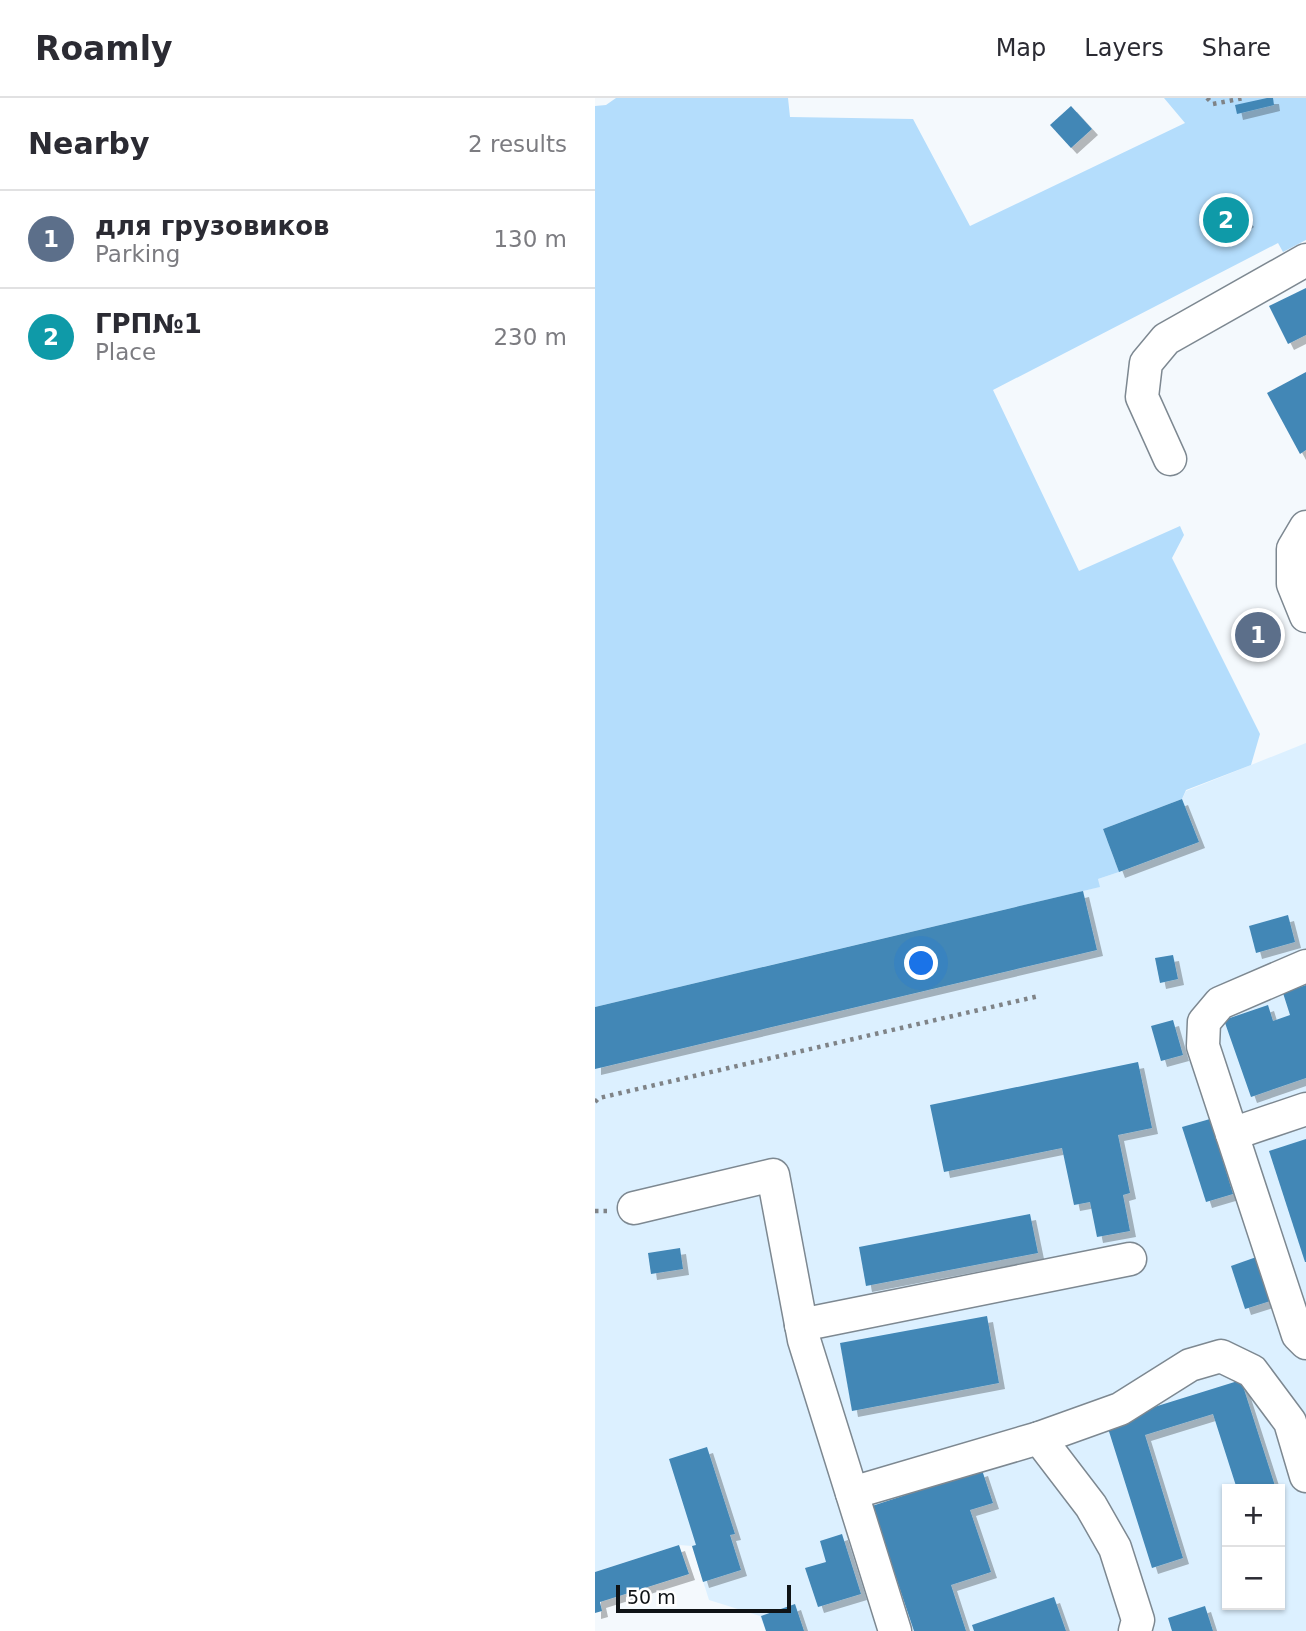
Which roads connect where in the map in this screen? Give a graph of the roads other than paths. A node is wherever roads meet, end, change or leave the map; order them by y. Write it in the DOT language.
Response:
graph roads {
  1 [pos="1306,260"];
  2 [pos="1170,459"];
  3 [pos="1306,527"];
  4 [pos="1306,616"];
  5 [pos="1306,965"];
  6 [pos="1306,1109"];
  7 [pos="1232,1134"];
  8 [pos="633,1208"];
  9 [pos="1130,1259"];
  10 [pos="801,1325"];
  11 [pos="1306,1343"];
  12 [pos="1039,1438"];
  13 [pos="1306,1476"];
  14 [pos="852,1493"];
  15 [pos="895,1631"];
  16 [pos="1135,1631"];
  1 -- 2 [label="lane"];
  3 -- 4 [label="lane"];
  5 -- 7 [label="lane"];
  6 -- 7 [label="lane"];
  7 -- 11 [label="lane"];
  8 -- 10 [label="lane"];
  9 -- 10 [label="lane"];
  10 -- 14 [label="lane"];
  12 -- 13 [label="lane"];
  12 -- 14 [label="lane"];
  12 -- 16 [label="lane"];
  14 -- 15 [label="lane"];
}
